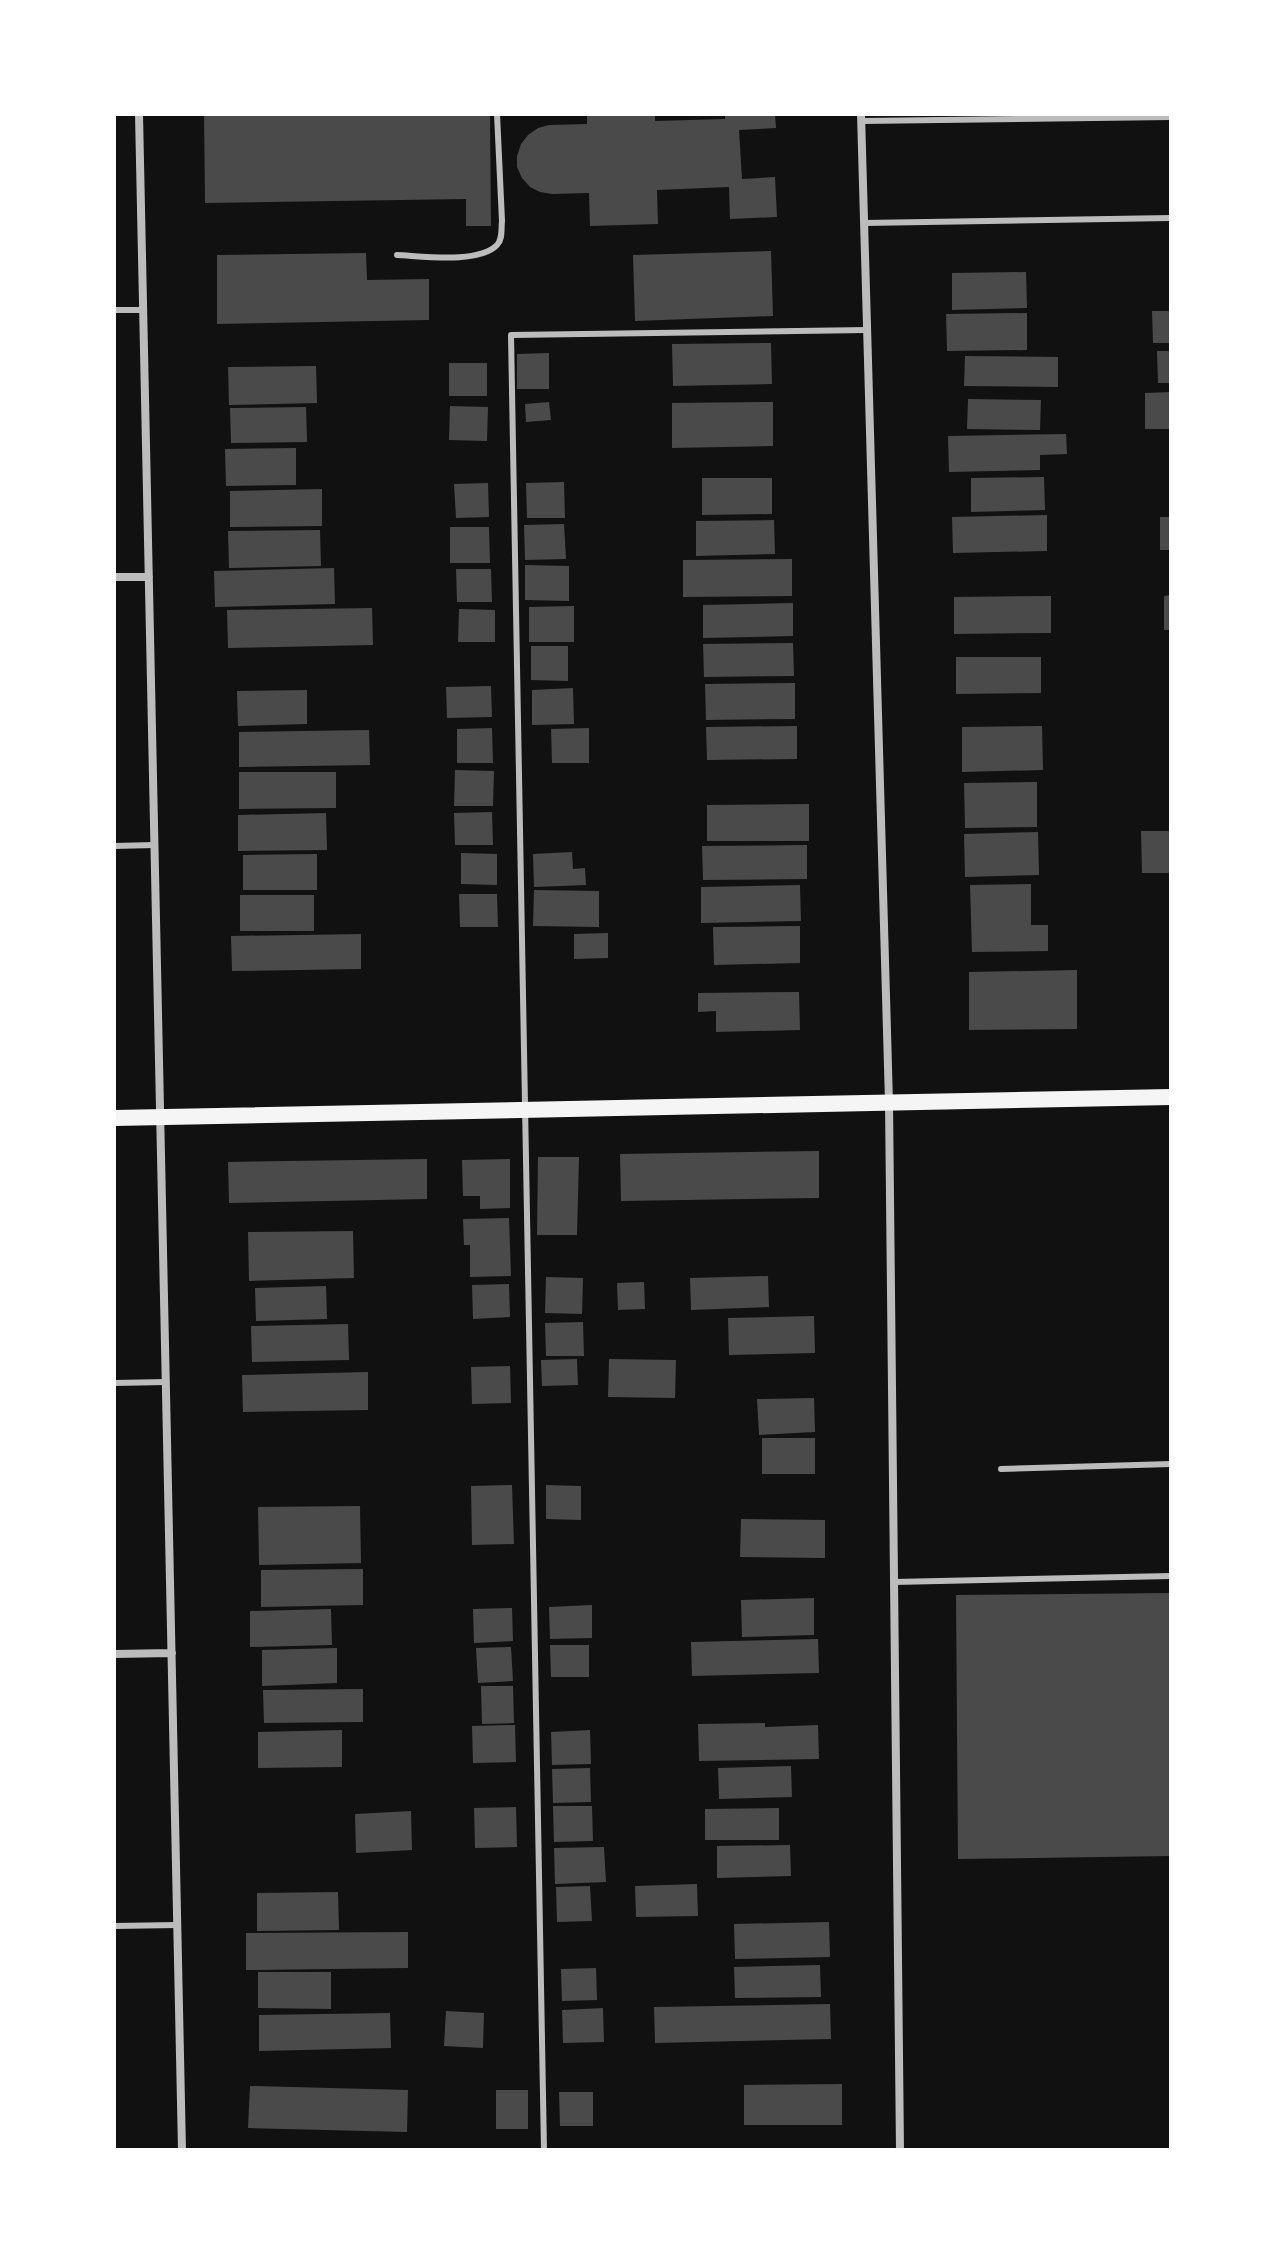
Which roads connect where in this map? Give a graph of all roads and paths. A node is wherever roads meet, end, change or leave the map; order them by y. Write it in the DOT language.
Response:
graph roads {
  1 [pos="139,114"];
  2 [pos="497,114"];
  3 [pos="1171,117"];
  4 [pos="862,118"];
  5 [pos="1171,218"];
  6 [pos="864,223"];
  7 [pos="397,255"];
  8 [pos="114,310"];
  9 [pos="143,310"];
  10 [pos="867,330"];
  11 [pos="114,577"];
  12 [pos="149,577"];
  13 [pos="154,845"];
  14 [pos="114,846"];
  15 [pos="1171,1097"];
  16 [pos="889,1102"];
  17 [pos="525,1110"];
  18 [pos="160,1117"];
  19 [pos="114,1118"];
  20 [pos="166,1382"];
  21 [pos="114,1383"];
  22 [pos="1171,1464"];
  23 [pos="1001,1469"];
  24 [pos="1171,1576"];
  25 [pos="894,1582"];
  26 [pos="172,1653"];
  27 [pos="114,1654"];
  28 [pos="177,1925"];
  29 [pos="114,1926"];
  30 [pos="182,2150"];
  31 [pos="544,2150"];
  32 [pos="900,2150"];
  1 -- 9 [label="street"];
  2 -- 7 [label="lane"];
  3 -- 4 [label="lane"];
  4 -- 6 [label="street"];
  5 -- 6 [label="lane"];
  6 -- 10 [label="street"];
  8 -- 9 [label="lane"];
  9 -- 12 [label="street"];
  10 -- 16 [label="street"];
  10 -- 17 [label="lane"];
  11 -- 12 [label="street"];
  12 -- 13 [label="street"];
  13 -- 14 [label="lane"];
  13 -- 18 [label="street"];
  15 -- 16 [label="main road"];
  16 -- 17 [label="main road"];
  16 -- 25 [label="street"];
  17 -- 18 [label="main road"];
  17 -- 31 [label="lane"];
  18 -- 19 [label="main road"];
  18 -- 20 [label="street"];
  20 -- 21 [label="lane"];
  20 -- 26 [label="street"];
  22 -- 23 [label="lane"];
  24 -- 25 [label="lane"];
  25 -- 32 [label="street"];
  26 -- 27 [label="street"];
  26 -- 28 [label="street"];
  28 -- 29 [label="lane"];
  28 -- 30 [label="street"];
}
